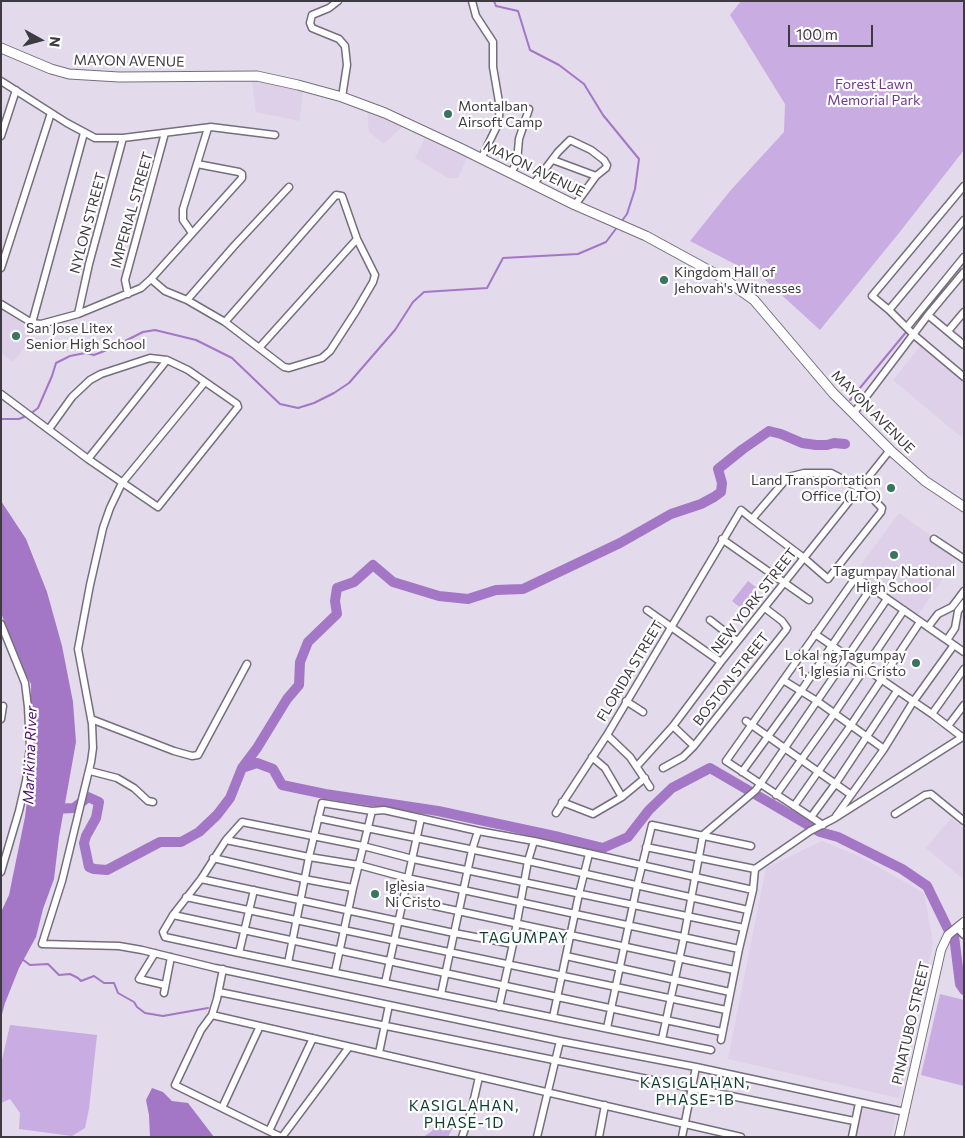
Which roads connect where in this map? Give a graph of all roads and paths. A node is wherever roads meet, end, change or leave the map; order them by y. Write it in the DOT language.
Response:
graph roads {
  1 [pos="338,1"];
  2 [pos="472,1"];
  3 [pos="1,48"];
  4 [pos="1,81"];
  5 [pos="16,90"];
  6 [pos="342,98"];
  7 [pos="529,109"];
  8 [pos="51,113"];
  9 [pos="208,128"];
  10 [pos="84,132"];
  11 [pos="165,133"];
  12 [pos="275,135"];
  13 [pos="1,136"];
  14 [pos="123,138"];
  15 [pos="480,159"];
  16 [pos="553,160"];
  17 [pos="197,164"];
  18 [pos="511,173"];
  19 [pos="596,176"];
  20 [pos="534,185"];
  21 [pos="964,186"];
  22 [pos="289,187"];
  23 [pos="575,204"];
  24 [pos="964,220"];
  25 [pos="192,233"];
  26 [pos="357,239"];
  27 [pos="964,257"];
  28 [pos="1,268"];
  29 [pos="964,272"];
  30 [pos="151,279"];
  31 [pos="128,294"];
  32 [pos="188,300"];
  33 [pos="1,304"];
  34 [pos="889,310"];
  35 [pos="964,312"];
  36 [pos="78,314"];
  37 [pos="928,315"];
  38 [pos="225,322"];
  39 [pos="32,323"];
  40 [pos="907,327"];
  41 [pos="948,331"];
  42 [pos="914,334"];
  43 [pos="964,345"];
  44 [pos="259,348"];
  45 [pos="167,360"];
  46 [pos="964,377"];
  47 [pos="206,382"];
  48 [pos="1,394"];
  49 [pos="853,414"];
  50 [pos="49,429"];
  51 [pos="890,450"];
  52 [pos="88,459"];
  53 [pos="122,483"];
  54 [pos="860,488"];
  55 [pos="964,507"];
  56 [pos="752,519"];
  57 [pos="722,539"];
  58 [pos="934,539"];
  59 [pos="804,558"];
  60 [pos="964,560"];
  61 [pos="784,583"];
  62 [pos="871,588"];
  63 [pos="964,591"];
  64 [pos="887,599"];
  65 [pos="809,600"];
  66 [pos="964,603"];
  67 [pos="765,608"];
  68 [pos="955,609"];
  69 [pos="647,610"];
  70 [pos="904,610"];
  71 [pos="710,620"];
  72 [pos="920,622"];
  73 [pos="1,624"];
  74 [pos="671,627"];
  75 [pos="928,627"];
  76 [pos="815,634"];
  77 [pos="948,640"];
  78 [pos="737,641"];
  79 [pos="831,645"];
  80 [pos="954,645"];
  81 [pos="964,652"];
  82 [pos="848,656"];
  83 [pos="721,662"];
  84 [pos="247,664"];
  85 [pos="865,668"];
  86 [pos="964,669"];
  87 [pos="783,680"];
  88 [pos="882,680"];
  89 [pos="801,691"];
  90 [pos="897,691"];
  91 [pos="817,701"];
  92 [pos="626,702"];
  93 [pos="913,702"];
  94 [pos="964,705"];
  95 [pos="3,706"];
  96 [pos="644,712"];
  97 [pos="834,714"];
  98 [pos="932,714"];
  99 [pos="1,719"];
  100 [pos="92,720"];
  101 [pos="748,723"];
  102 [pos="673,726"];
  103 [pos="851,726"];
  104 [pos="948,726"];
  105 [pos="607,736"];
  106 [pos="768,736"];
  107 [pos="866,737"];
  108 [pos="963,737"];
  109 [pos="694,746"];
  110 [pos="785,748"];
  111 [pos="884,749"];
  112 [pos="592,757"];
  113 [pos="801,759"];
  114 [pos="637,766"];
  115 [pos="663,768"];
  116 [pos="90,771"];
  117 [pos="819,771"];
  118 [pos="742,772"];
  119 [pos="646,778"];
  120 [pos="836,783"];
  121 [pos="650,787"];
  122 [pos="755,790"];
  123 [pos="850,794"];
  124 [pos="776,795"];
  125 [pos="622,797"];
  126 [pos="152,802"];
  127 [pos="562,802"];
  128 [pos="794,806"];
  129 [pos="372,811"];
  130 [pos="556,813"];
  131 [pos="895,814"];
  132 [pos="811,817"];
  133 [pos="318,818"];
  134 [pos="421,818"];
  135 [pos="835,818"];
  136 [pos="964,821"];
  137 [pos="820,826"];
  138 [pos="367,827"];
  139 [pos="478,831"];
  140 [pos="703,835"];
  141 [pos="315,836"];
  142 [pos="417,838"];
  143 [pos="226,840"];
  144 [pos="534,841"];
  145 [pos="364,846"];
  146 [pos="646,846"];
  147 [pos="751,846"];
  148 [pos="472,850"];
  149 [pos="589,854"];
  150 [pos="309,857"];
  151 [pos="699,857"];
  152 [pos="213,858"];
  153 [pos="413,859"];
  154 [pos="528,861"];
  155 [pos="359,865"];
  156 [pos="643,865"];
  157 [pos="755,869"];
  158 [pos="468,870"];
  159 [pos="1,872"];
  160 [pos="584,874"];
  161 [pos="696,877"];
  162 [pos="407,878"];
  163 [pos="201,879"];
  164 [pos="304,879"];
  165 [pos="525,882"];
  166 [pos="637,886"];
  167 [pos="353,888"];
  168 [pos="464,889"];
  169 [pos="254,890"];
  170 [pos="753,890"];
  171 [pos="579,894"];
  172 [pos="186,897"];
  173 [pos="692,897"];
  174 [pos="402,899"];
  175 [pos="302,900"];
  176 [pos="520,902"];
  177 [pos="634,904"];
  178 [pos="248,909"];
  179 [pos="348,910"];
  180 [pos="748,910"];
  181 [pos="460,911"];
  182 [pos="575,914"];
  183 [pos="172,915"];
  184 [pos="688,916"];
  185 [pos="298,920"];
  186 [pos="398,921"];
  187 [pos="964,922"];
  188 [pos="517,923"];
  189 [pos="629,925"];
  190 [pos="744,928"];
  191 [pos="957,928"];
  192 [pos="244,930"];
  193 [pos="344,930"];
  194 [pos="454,933"];
  195 [pos="570,935"];
  196 [pos="964,935"];
  197 [pos="684,937"];
  198 [pos="293,940"];
  199 [pos="394,940"];
  200 [pos="513,944"];
  201 [pos="624,946"];
  202 [pos="739,948"];
  203 [pos="340,951"];
  204 [pos="450,952"];
  205 [pos="156,953"];
  206 [pos="239,953"];
  207 [pos="566,956"];
  208 [pos="171,957"];
  209 [pos="680,958"];
  210 [pos="389,961"];
  211 [pos="288,963"];
  212 [pos="509,964"];
  213 [pos="620,968"];
  214 [pos="223,970"];
  215 [pos="734,970"];
  216 [pos="335,972"];
  217 [pos="446,973"];
  218 [pos="561,976"];
  219 [pos="674,980"];
  220 [pos="385,983"];
  221 [pos="503,985"];
  222 [pos="165,986"];
  223 [pos="616,987"];
  224 [pos="219,992"];
  225 [pos="730,992"];
  226 [pos="164,994"];
  227 [pos="441,994"];
  228 [pos="557,997"];
  229 [pos="670,999"];
  230 [pos="389,1005"];
  231 [pos="499,1007"];
  232 [pos="612,1008"];
  233 [pos="726,1010"];
  234 [pos="212,1015"];
  235 [pos="553,1017"];
  236 [pos="666,1020"];
  237 [pos="260,1026"];
  238 [pos="385,1026"];
  239 [pos="608,1028"];
  240 [pos="722,1032"];
  241 [pos="313,1038"];
  242 [pos="662,1040"];
  243 [pos="721,1040"];
  244 [pos="560,1041"];
  245 [pos="349,1046"];
  246 [pos="712,1050"];
  247 [pos="379,1053"];
  248 [pos="555,1060"];
  249 [pos="696,1067"];
  250 [pos="479,1076"];
  251 [pos="692,1088"];
  252 [pos="548,1092"];
  253 [pos="859,1102"];
  254 [pos="604,1105"];
  255 [pos="222,1108"];
  256 [pos="904,1112"];
  257 [pos="854,1121"];
  258 [pos="685,1124"];
  259 [pos="269,1131"];
  260 [pos="282,1137"];
  261 [pos="462,1137"];
  262 [pos="537,1137"];
  263 [pos="599,1137"];
  264 [pos="682,1137"];
  265 [pos="741,1137"];
  266 [pos="852,1137"];
  267 [pos="899,1137"];
  1 -- 6 [label="street"];
  2 -- 15 [label="street"];
  3 -- 6 [label="main road, MAYON AVENUE"];
  4 -- 5 [label="street"];
  5 -- 8 [label="street"];
  5 -- 13 [label="street"];
  6 -- 15 [label="main road, MAYON AVENUE"];
  7 -- 18 [label="street"];
  8 -- 10 [label="street"];
  8 -- 28 [label="street"];
  9 -- 11 [label="street"];
  9 -- 12 [label="street"];
  9 -- 17 [label="street"];
  10 -- 14 [label="street"];
  10 -- 39 [label="street"];
  11 -- 14 [label="street"];
  11 -- 31 [label="street, IMPERIAL STREET"];
  14 -- 36 [label="street, NYLON STREET"];
  15 -- 18 [label="main road, MAYON AVENUE"];
  16 -- 19 [label="street"];
  16 -- 19 [label="street"];
  16 -- 20 [label="street"];
  17 -- 25 [label="street"];
  17 -- 25 [label="street"];
  18 -- 20 [label="main road, MAYON AVENUE"];
  19 -- 23 [label="street"];
  20 -- 23 [label="main road, MAYON AVENUE"];
  21 -- 34 [label="street"];
  22 -- 32 [label="street"];
  23 -- 49 [label="main road, MAYON AVENUE"];
  24 -- 34 [label="street"];
  25 -- 30 [label="street"];
  26 -- 38 [label="street"];
  26 -- 44 [label="street"];
  26 -- 44 [label="street"];
  27 -- 40 [label="street"];
  29 -- 37 [label="street"];
  30 -- 31 [label="street"];
  30 -- 32 [label="street"];
  31 -- 36 [label="street"];
  32 -- 38 [label="street"];
  33 -- 39 [label="street"];
  34 -- 40 [label="street"];
  35 -- 41 [label="street"];
  36 -- 39 [label="street"];
  37 -- 41 [label="street"];
  37 -- 42 [label="street"];
  38 -- 44 [label="street"];
  40 -- 42 [label="street"];
  41 -- 43 [label="street"];
  42 -- 46 [label="street"];
  42 -- 49 [label="street"];
  45 -- 47 [label="street"];
  45 -- 50 [label="street"];
  45 -- 52 [label="street"];
  47 -- 53 [label="street"];
  47 -- 53 [label="street"];
  48 -- 50 [label="street"];
  49 -- 51 [label="main road, MAYON AVENUE"];
  50 -- 52 [label="street"];
  51 -- 54 [label="street, NEW YORK STREET"];
  51 -- 55 [label="main road, MAYON AVENUE"];
  52 -- 53 [label="street"];
  53 -- 100 [label="street"];
  54 -- 56 [label="street"];
  54 -- 59 [label="street, NEW YORK STREET"];
  54 -- 59 [label="street"];
  56 -- 57 [label="street, FLORIDA STREET"];
  56 -- 59 [label="street"];
  57 -- 61 [label="street"];
  57 -- 74 [label="street, FLORIDA STREET"];
  58 -- 60 [label="street"];
  59 -- 61 [label="street, NEW YORK STREET"];
  61 -- 65 [label="street"];
  61 -- 67 [label="street, NEW YORK STREET"];
  62 -- 64 [label="street"];
  62 -- 76 [label="street"];
  62 -- 79 [label="street"];
  63 -- 68 [label="street"];
  64 -- 70 [label="street"];
  64 -- 82 [label="street"];
  66 -- 68 [label="street"];
  67 -- 78 [label="street, NEW YORK STREET"];
  67 -- 109 [label="street, BOSTON STREET"];
  68 -- 75 [label="street"];
  68 -- 77 [label="street"];
  69 -- 74 [label="street"];
  70 -- 72 [label="street"];
  70 -- 85 [label="street"];
  71 -- 78 [label="street"];
  72 -- 75 [label="street"];
  72 -- 88 [label="street"];
  73 -- 159 [label="street"];
  74 -- 83 [label="street"];
  74 -- 92 [label="street, FLORIDA STREET"];
  75 -- 77 [label="street"];
  76 -- 79 [label="street"];
  76 -- 87 [label="street"];
  77 -- 80 [label="street"];
  78 -- 83 [label="street, NEW YORK STREET"];
  79 -- 82 [label="street"];
  79 -- 89 [label="street"];
  80 -- 81 [label="street"];
  80 -- 93 [label="street"];
  82 -- 85 [label="street"];
  82 -- 91 [label="street"];
  83 -- 102 [label="street, NEW YORK STREET"];
  84 -- 100 [label="street"];
  85 -- 88 [label="street"];
  85 -- 97 [label="street"];
  86 -- 98 [label="street"];
  87 -- 89 [label="street"];
  87 -- 101 [label="street"];
  88 -- 90 [label="street"];
  88 -- 103 [label="street"];
  89 -- 91 [label="street"];
  89 -- 106 [label="street"];
  90 -- 93 [label="street"];
  90 -- 107 [label="street"];
  91 -- 97 [label="street"];
  91 -- 110 [label="street"];
  92 -- 96 [label="street"];
  92 -- 105 [label="street, FLORIDA STREET"];
  93 -- 98 [label="street"];
  93 -- 111 [label="street"];
  94 -- 104 [label="street"];
  95 -- 99 [label="street"];
  97 -- 103 [label="street"];
  97 -- 113 [label="street"];
  98 -- 104 [label="street"];
  100 -- 116 [label="street"];
  101 -- 106 [label="street"];
  101 -- 118 [label="street"];
  102 -- 109 [label="street, BOSTON STREET"];
  102 -- 114 [label="street, NEW YORK STREET"];
  103 -- 107 [label="street"];
  103 -- 117 [label="street"];
  104 -- 108 [label="street"];
  105 -- 112 [label="street, FLORIDA STREET"];
  105 -- 114 [label="street"];
  106 -- 110 [label="street"];
  106 -- 118 [label="street"];
  107 -- 111 [label="street"];
  107 -- 120 [label="street"];
  108 -- 135 [label="street"];
  109 -- 115 [label="street, BOSTON STREET"];
  110 -- 113 [label="street"];
  110 -- 122 [label="street"];
  111 -- 123 [label="street"];
  112 -- 125 [label="street"];
  112 -- 127 [label="street, FLORIDA STREET"];
  113 -- 117 [label="street"];
  113 -- 124 [label="street"];
  114 -- 119 [label="street"];
  116 -- 126 [label="street"];
  116 -- 205 [label="street"];
  117 -- 120 [label="street"];
  117 -- 128 [label="street"];
  118 -- 122 [label="street"];
  119 -- 121 [label="street"];
  119 -- 125 [label="street"];
  120 -- 123 [label="street"];
  120 -- 132 [label="street"];
  122 -- 124 [label="street"];
  122 -- 140 [label="street"];
  123 -- 135 [label="street"];
  124 -- 128 [label="street"];
  125 -- 127 [label="street"];
  127 -- 130 [label="street, FLORIDA STREET"];
  128 -- 132 [label="street"];
  129 -- 133 [label="street"];
  129 -- 134 [label="street"];
  129 -- 138 [label="street"];
  131 -- 136 [label="street"];
  132 -- 137 [label="street"];
  133 -- 138 [label="street"];
  133 -- 141 [label="street"];
  134 -- 139 [label="street"];
  134 -- 142 [label="street"];
  135 -- 137 [label="street"];
  137 -- 157 [label="street"];
  138 -- 142 [label="street"];
  138 -- 145 [label="street"];
  139 -- 144 [label="street"];
  139 -- 148 [label="street"];
  140 -- 146 [label="street"];
  140 -- 147 [label="street"];
  140 -- 151 [label="street"];
  141 -- 143 [label="street"];
  141 -- 145 [label="street"];
  141 -- 150 [label="street"];
  142 -- 148 [label="street"];
  142 -- 153 [label="street"];
  143 -- 150 [label="street"];
  143 -- 152 [label="street"];
  144 -- 149 [label="street"];
  144 -- 154 [label="street"];
  145 -- 153 [label="street"];
  145 -- 155 [label="street"];
  146 -- 151 [label="street"];
  146 -- 156 [label="street"];
  148 -- 154 [label="street"];
  148 -- 158 [label="street"];
  149 -- 156 [label="street"];
  149 -- 160 [label="street"];
  150 -- 155 [label="street"];
  150 -- 164 [label="street"];
  151 -- 157 [label="street"];
  151 -- 161 [label="street"];
  152 -- 163 [label="street"];
  152 -- 164 [label="street"];
  153 -- 158 [label="street"];
  153 -- 162 [label="street"];
  154 -- 160 [label="street"];
  154 -- 165 [label="street"];
  155 -- 162 [label="street"];
  155 -- 167 [label="street"];
  156 -- 161 [label="street"];
  156 -- 166 [label="street"];
  157 -- 170 [label="street"];
  158 -- 165 [label="street"];
  158 -- 168 [label="street"];
  160 -- 166 [label="street"];
  160 -- 171 [label="street"];
  161 -- 170 [label="street"];
  161 -- 173 [label="street"];
  162 -- 168 [label="street"];
  162 -- 174 [label="street"];
  163 -- 169 [label="street"];
  163 -- 172 [label="street"];
  164 -- 167 [label="street"];
  164 -- 175 [label="street"];
  165 -- 171 [label="street"];
  165 -- 176 [label="street"];
  166 -- 173 [label="street"];
  166 -- 177 [label="street"];
  167 -- 179 [label="street"];
  168 -- 176 [label="street"];
  168 -- 181 [label="street"];
  169 -- 175 [label="street"];
  169 -- 178 [label="street"];
  170 -- 180 [label="street"];
  171 -- 177 [label="street"];
  171 -- 182 [label="street"];
  172 -- 178 [label="street"];
  172 -- 183 [label="street"];
  173 -- 180 [label="street"];
  173 -- 184 [label="street"];
  174 -- 181 [label="street"];
  174 -- 186 [label="street"];
  175 -- 179 [label="street"];
  175 -- 185 [label="street"];
  176 -- 182 [label="street"];
  176 -- 188 [label="street"];
  177 -- 184 [label="street"];
  177 -- 189 [label="street"];
  178 -- 185 [label="street"];
  178 -- 192 [label="street"];
  179 -- 186 [label="street"];
  179 -- 193 [label="street"];
  180 -- 190 [label="street"];
  181 -- 188 [label="street"];
  181 -- 194 [label="street"];
  182 -- 189 [label="street"];
  182 -- 195 [label="street"];
  183 -- 192 [label="street"];
  183 -- 206 [label="street"];
  184 -- 190 [label="street"];
  184 -- 197 [label="street"];
  185 -- 193 [label="street"];
  185 -- 198 [label="street"];
  186 -- 194 [label="street"];
  186 -- 199 [label="street"];
  187 -- 191 [label="street, PINATUBO STREET"];
  188 -- 195 [label="street"];
  188 -- 200 [label="street"];
  189 -- 197 [label="street"];
  189 -- 201 [label="street"];
  190 -- 202 [label="street"];
  191 -- 196 [label="street"];
  191 -- 256 [label="street, PINATUBO STREET"];
  192 -- 198 [label="street"];
  192 -- 206 [label="street"];
  193 -- 199 [label="street"];
  193 -- 203 [label="street"];
  194 -- 200 [label="street"];
  194 -- 204 [label="street"];
  195 -- 201 [label="street"];
  195 -- 207 [label="street"];
  197 -- 202 [label="street"];
  197 -- 209 [label="street"];
  198 -- 203 [label="street"];
  198 -- 211 [label="street"];
  199 -- 204 [label="street"];
  199 -- 210 [label="street"];
  200 -- 212 [label="street"];
  201 -- 209 [label="street"];
  201 -- 213 [label="street"];
  202 -- 215 [label="street"];
  203 -- 210 [label="street"];
  203 -- 216 [label="street"];
  204 -- 212 [label="street"];
  204 -- 217 [label="street"];
  205 -- 208 [label="street"];
  205 -- 222 [label="street"];
  206 -- 211 [label="street"];
  207 -- 213 [label="street"];
  207 -- 218 [label="street"];
  208 -- 214 [label="street"];
  208 -- 222 [label="street"];
  209 -- 215 [label="street"];
  209 -- 219 [label="street"];
  210 -- 217 [label="street"];
  210 -- 220 [label="street"];
  211 -- 216 [label="street"];
  212 -- 218 [label="street"];
  212 -- 221 [label="street"];
  213 -- 219 [label="street"];
  213 -- 223 [label="street"];
  214 -- 224 [label="street"];
  214 -- 230 [label="street"];
  215 -- 225 [label="street"];
  216 -- 220 [label="street"];
  217 -- 221 [label="street"];
  217 -- 227 [label="street"];
  218 -- 223 [label="street"];
  218 -- 228 [label="street"];
  219 -- 225 [label="street"];
  219 -- 229 [label="street"];
  220 -- 227 [label="street"];
  221 -- 228 [label="street"];
  221 -- 231 [label="street"];
  222 -- 226 [label="street"];
  223 -- 229 [label="street"];
  223 -- 232 [label="street"];
  224 -- 234 [label="street"];
  224 -- 238 [label="street"];
  225 -- 233 [label="street"];
  227 -- 231 [label="street"];
  228 -- 232 [label="street"];
  228 -- 235 [label="street"];
  229 -- 233 [label="street"];
  229 -- 236 [label="street"];
  230 -- 238 [label="street"];
  230 -- 244 [label="street"];
  231 -- 235 [label="street"];
  232 -- 236 [label="street"];
  232 -- 239 [label="street"];
  233 -- 240 [label="street"];
  234 -- 237 [label="street"];
  234 -- 255 [label="street"];
  235 -- 239 [label="street"];
  236 -- 240 [label="street"];
  236 -- 242 [label="street"];
  237 -- 241 [label="street"];
  237 -- 255 [label="street"];
  238 -- 247 [label="street"];
  238 -- 248 [label="street"];
  239 -- 242 [label="street"];
  240 -- 243 [label="street"];
  241 -- 245 [label="street"];
  241 -- 259 [label="street"];
  242 -- 246 [label="street"];
  244 -- 248 [label="street"];
  244 -- 249 [label="street"];
  245 -- 247 [label="street"];
  245 -- 260 [label="street"];
  247 -- 250 [label="street"];
  248 -- 251 [label="street"];
  248 -- 252 [label="street"];
  249 -- 251 [label="street"];
  249 -- 253 [label="street"];
  250 -- 252 [label="street"];
  250 -- 261 [label="street"];
  251 -- 257 [label="street"];
  251 -- 258 [label="street"];
  252 -- 254 [label="street"];
  252 -- 262 [label="street"];
  253 -- 256 [label="street"];
  253 -- 257 [label="street"];
  254 -- 258 [label="street"];
  254 -- 263 [label="street"];
  255 -- 259 [label="street"];
  256 -- 267 [label="street, PINATUBO STREET"];
  257 -- 266 [label="street"];
  258 -- 264 [label="street"];
  258 -- 265 [label="street"];
  259 -- 260 [label="street"];
}
